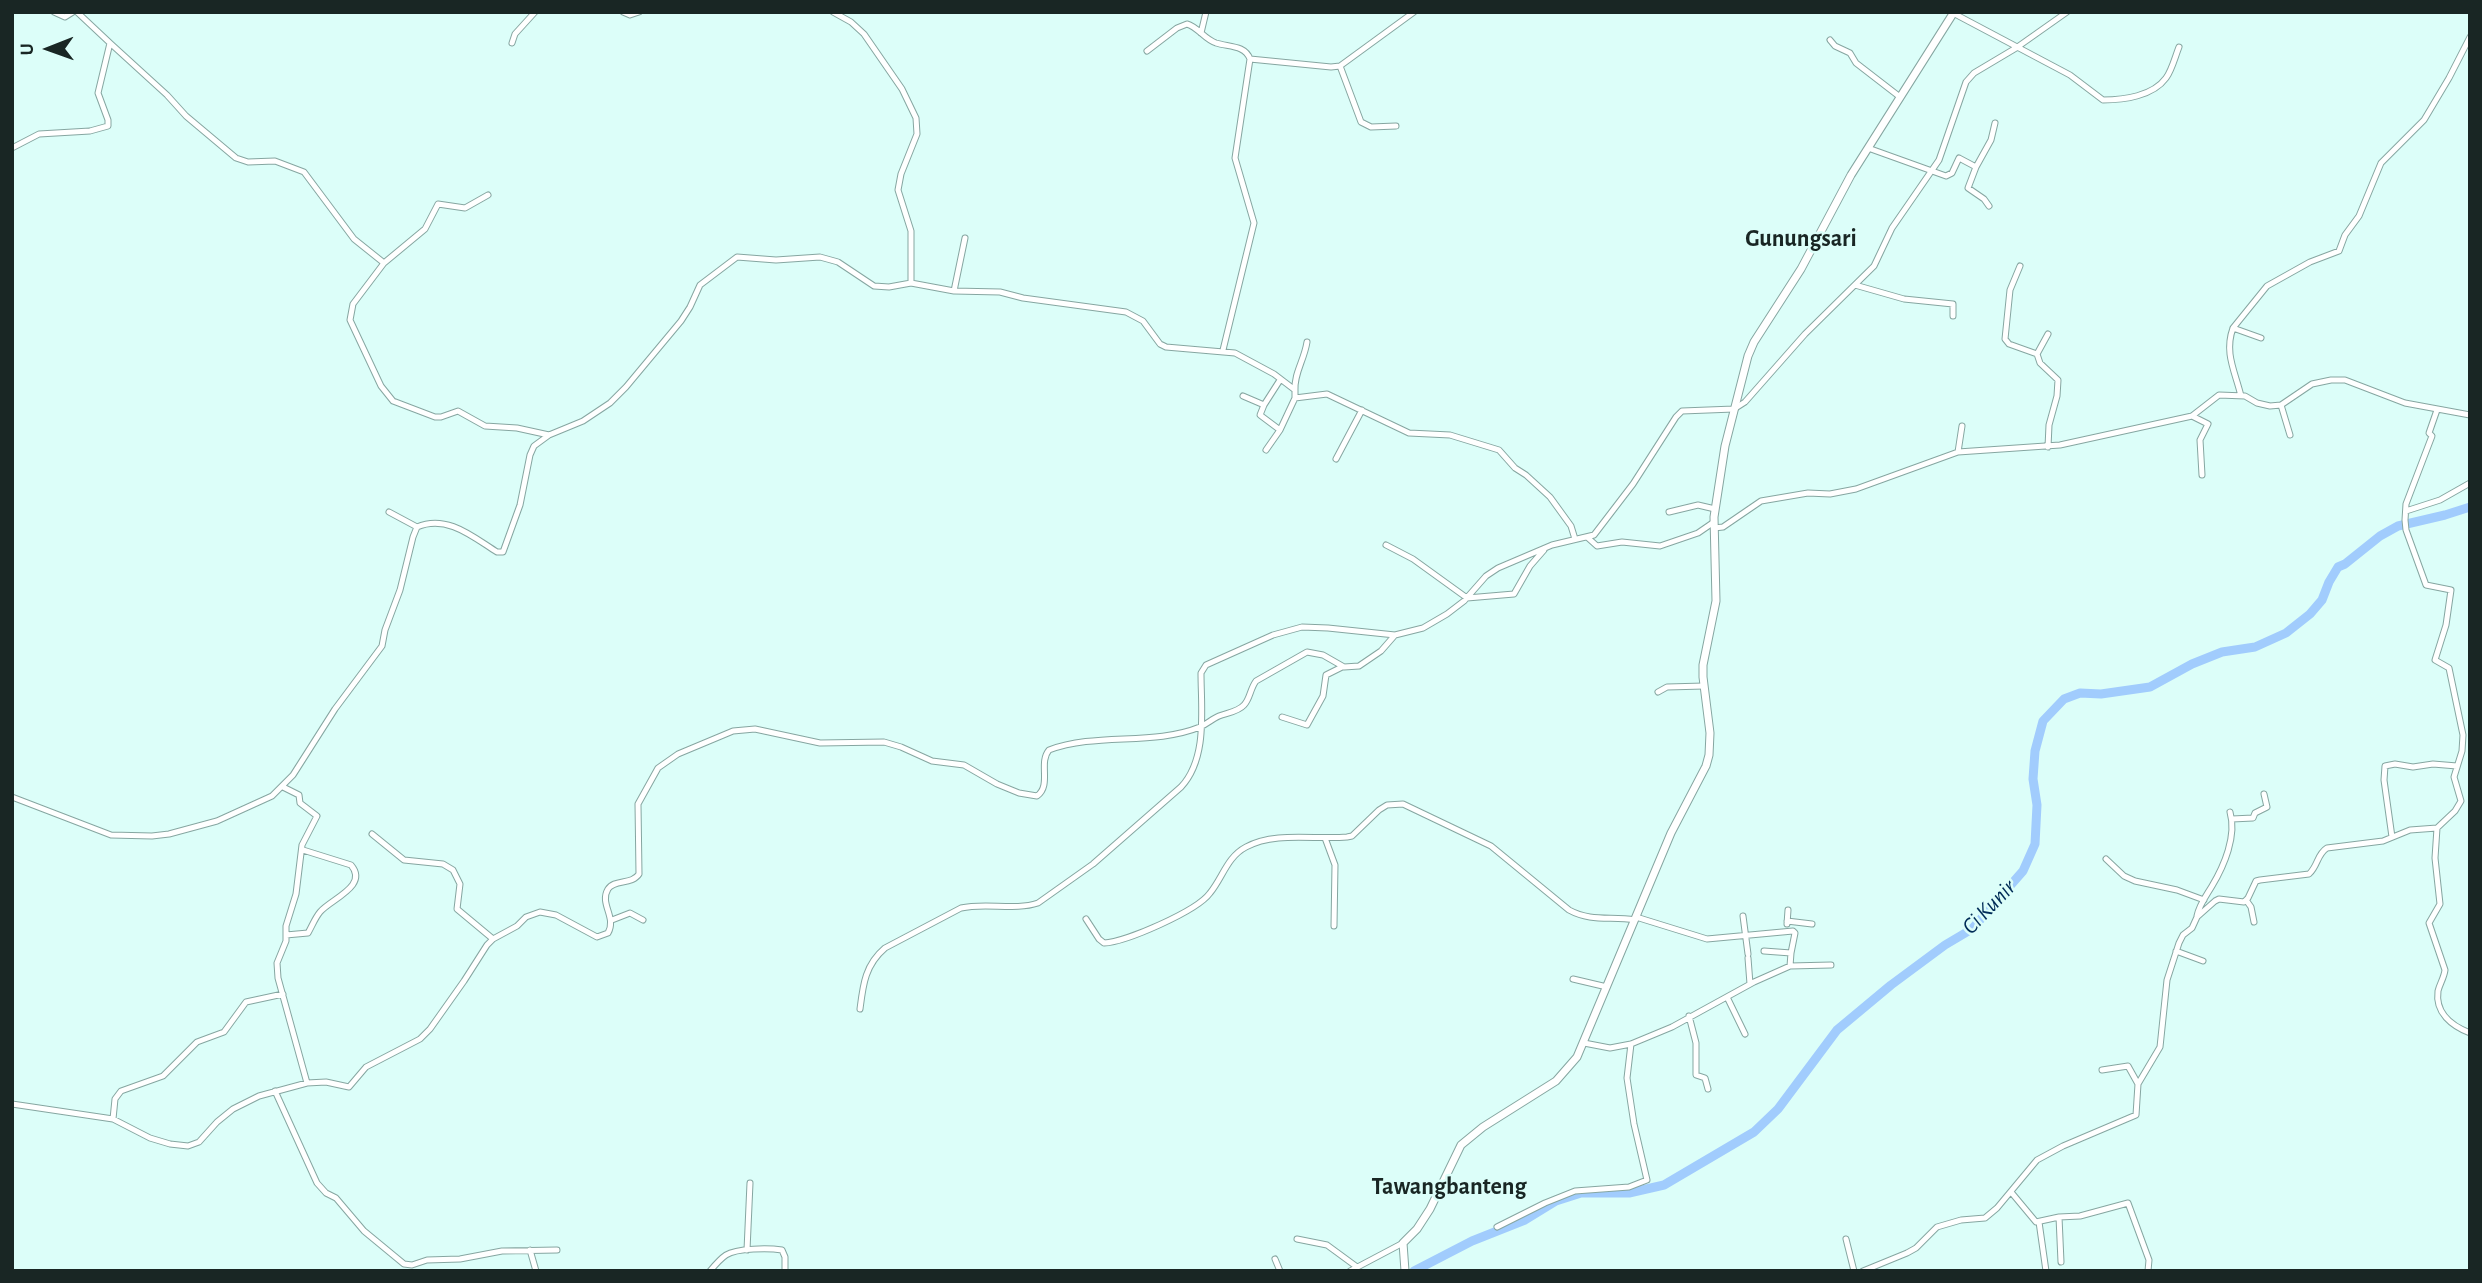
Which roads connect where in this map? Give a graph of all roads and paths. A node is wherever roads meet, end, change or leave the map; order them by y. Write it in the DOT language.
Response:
graph roads {
  1 [pos="54,12"];
  2 [pos="75,12"];
  3 [pos="535,12"];
  4 [pos="622,12"];
  5 [pos="639,12"];
  6 [pos="833,12"];
  7 [pos="1206,12"];
  8 [pos="1414,12"];
  9 [pos="2067,12"];
  10 [pos="1953,13"];
  11 [pos="845,15"];
  12 [pos="1201,33"];
  13 [pos="2470,37"];
  14 [pos="1830,40"];
  15 [pos="110,43"];
  16 [pos="512,43"];
  17 [pos="2179,47"];
  18 [pos="2017,48"];
  19 [pos="1147,51"];
  20 [pos="1250,60"];
  21 [pos="1340,66"];
  22 [pos="1900,97"];
  23 [pos="1995,123"];
  24 [pos="1396,126"];
  25 [pos="12,148"];
  26 [pos="1868,148"];
  27 [pos="1976,167"];
  28 [pos="1930,171"];
  29 [pos="488,195"];
  30 [pos="1989,206"];
  31 [pos="965,238"];
  32 [pos="384,264"];
  33 [pos="2020,266"];
  34 [pos="911,283"];
  35 [pos="1855,285"];
  36 [pos="954,291"];
  37 [pos="1953,316"];
  38 [pos="2233,328"];
  39 [pos="2048,334"];
  40 [pos="2261,338"];
  41 [pos="1307,342"];
  42 [pos="1223,351"];
  43 [pos="2037,354"];
  44 [pos="1280,380"];
  45 [pos="1295,390"];
  46 [pos="1243,396"];
  47 [pos="2241,396"];
  48 [pos="1295,398"];
  49 [pos="1264,405"];
  50 [pos="1734,405"];
  51 [pos="2281,405"];
  52 [pos="1362,410"];
  53 [pos="2437,410"];
  54 [pos="2470,415"];
  55 [pos="2192,416"];
  56 [pos="1962,426"];
  57 [pos="1280,429"];
  58 [pos="549,435"];
  59 [pos="2290,435"];
  60 [pos="2048,447"];
  61 [pos="1266,450"];
  62 [pos="1958,452"];
  63 [pos="1336,459"];
  64 [pos="2202,475"];
  65 [pos="2470,483"];
  66 [pos="1715,509"];
  67 [pos="2406,511"];
  68 [pos="389,512"];
  69 [pos="1669,512"];
  70 [pos="1714,525"];
  71 [pos="417,527"];
  72 [pos="1587,537"];
  73 [pos="1576,539"];
  74 [pos="1386,545"];
  75 [pos="1547,547"];
  76 [pos="1467,598"];
  77 [pos="1395,635"];
  78 [pos="1344,667"];
  79 [pos="1704,686"];
  80 [pos="1658,692"];
  81 [pos="1282,717"];
  82 [pos="1197,728"];
  83 [pos="2457,766"];
  84 [pos="283,787"];
  85 [pos="2460,793"];
  86 [pos="2264,794"];
  87 [pos="2470,794"];
  88 [pos="12,797"];
  89 [pos="2437,828"];
  90 [pos="372,834"];
  91 [pos="2392,837"];
  92 [pos="1325,838"];
  93 [pos="303,850"];
  94 [pos="2106,859"];
  95 [pos="2204,900"];
  96 [pos="2246,900"];
  97 [pos="1788,910"];
  98 [pos="1743,916"];
  99 [pos="1636,918"];
  100 [pos="2197,918"];
  101 [pos="1086,919"];
  102 [pos="612,920"];
  103 [pos="643,920"];
  104 [pos="1787,921"];
  105 [pos="2254,922"];
  106 [pos="1812,924"];
  107 [pos="1334,926"];
  108 [pos="1787,931"];
  109 [pos="286,935"];
  110 [pos="1746,936"];
  111 [pos="493,939"];
  112 [pos="1765,951"];
  113 [pos="2176,951"];
  114 [pos="1791,953"];
  115 [pos="2203,961"];
  116 [pos="1831,965"];
  117 [pos="1790,966"];
  118 [pos="1573,979"];
  119 [pos="1750,984"];
  120 [pos="1607,988"];
  121 [pos="283,994"];
  122 [pos="1727,997"];
  123 [pos="860,1009"];
  124 [pos="1689,1016"];
  125 [pos="2470,1033"];
  126 [pos="1745,1034"];
  127 [pos="1584,1043"];
  128 [pos="1631,1044"];
  129 [pos="2102,1070"];
  130 [pos="307,1083"];
  131 [pos="2138,1084"];
  132 [pos="1708,1089"];
  133 [pos="275,1091"];
  134 [pos="12,1104"];
  135 [pos="113,1119"];
  136 [pos="750,1183"];
  137 [pos="2011,1192"];
  138 [pos="2059,1217"];
  139 [pos="2039,1222"];
  140 [pos="1497,1227"];
  141 [pos="1297,1239"];
  142 [pos="1846,1239"];
  143 [pos="1403,1243"];
  144 [pos="530,1250"];
  145 [pos="557,1250"];
  146 [pos="747,1250"];
  147 [pos="1275,1259"];
  148 [pos="2061,1262"];
  149 [pos="1357,1267"];
  150 [pos="1404,1269"];
  151 [pos="536,1271"];
  152 [pos="710,1271"];
  153 [pos="785,1271"];
  154 [pos="1280,1271"];
  155 [pos="1350,1271"];
  156 [pos="1854,1271"];
  157 [pos="1863,1271"];
  158 [pos="2046,1271"];
  159 [pos="2148,1271"];
  1 -- 2 [label="street"];
  2 -- 15 [label="street"];
  3 -- 16 [label="street"];
  4 -- 5 [label="street"];
  6 -- 11 [label="street"];
  7 -- 12 [label="street"];
  8 -- 21 [label="street"];
  9 -- 18 [label="street"];
  10 -- 18 [label="street"];
  10 -- 22 [label="street"];
  11 -- 34 [label="street"];
  12 -- 19 [label="street"];
  12 -- 20 [label="street"];
  13 -- 38 [label="street"];
  14 -- 22 [label="street"];
  15 -- 25 [label="street"];
  15 -- 32 [label="street"];
  17 -- 18 [label="street"];
  18 -- 28 [label="street"];
  20 -- 21 [label="street"];
  20 -- 42 [label="street"];
  21 -- 24 [label="street"];
  22 -- 26 [label="street"];
  23 -- 27 [label="street"];
  26 -- 28 [label="street"];
  26 -- 50 [label="street"];
  27 -- 28 [label="street"];
  27 -- 30 [label="street"];
  28 -- 35 [label="street"];
  29 -- 32 [label="street"];
  31 -- 36 [label="street"];
  32 -- 58 [label="street"];
  33 -- 43 [label="street"];
  34 -- 36 [label="street"];
  34 -- 58 [label="street"];
  35 -- 37 [label="street"];
  35 -- 50 [label="street"];
  36 -- 42 [label="street"];
  38 -- 40 [label="street"];
  38 -- 47 [label="street"];
  39 -- 43 [label="street"];
  41 -- 45 [label="street"];
  42 -- 44 [label="street"];
  43 -- 60 [label="street"];
  44 -- 45 [label="street"];
  44 -- 49 [label="street"];
  45 -- 48 [label="street"];
  46 -- 49 [label="street"];
  47 -- 51 [label="street"];
  47 -- 55 [label="street"];
  48 -- 52 [label="street"];
  48 -- 57 [label="street"];
  49 -- 57 [label="street"];
  50 -- 66 [label="street"];
  50 -- 72 [label="street"];
  51 -- 53 [label="street"];
  51 -- 59 [label="street"];
  52 -- 63 [label="street"];
  52 -- 73 [label="street"];
  53 -- 54 [label="street"];
  53 -- 67 [label="street"];
  55 -- 60 [label="street"];
  55 -- 64 [label="street"];
  56 -- 62 [label="street"];
  57 -- 61 [label="street"];
  58 -- 71 [label="street"];
  60 -- 62 [label="street"];
  62 -- 70 [label="street"];
  65 -- 67 [label="street"];
  66 -- 69 [label="street"];
  66 -- 70 [label="street"];
  67 -- 83 [label="street"];
  68 -- 71 [label="street"];
  70 -- 72 [label="street"];
  70 -- 79 [label="street"];
  71 -- 84 [label="street"];
  72 -- 73 [label="street"];
  73 -- 75 [label="street"];
  74 -- 76 [label="street"];
  75 -- 76 [label="street"];
  75 -- 76 [label="street"];
  76 -- 77 [label="street"];
  77 -- 78 [label="street"];
  77 -- 82 [label="street"];
  78 -- 81 [label="street"];
  78 -- 82 [label="street"];
  79 -- 80 [label="street"];
  79 -- 99 [label="street"];
  82 -- 102 [label="street"];
  82 -- 123 [label="street"];
  83 -- 85 [label="street"];
  83 -- 91 [label="street"];
  84 -- 88 [label="street"];
  84 -- 93 [label="street"];
  85 -- 87 [label="street"];
  85 -- 89 [label="street"];
  86 -- 95 [label="street"];
  89 -- 91 [label="street"];
  89 -- 125 [label="street"];
  90 -- 111 [label="street"];
  91 -- 96 [label="street"];
  92 -- 99 [label="street"];
  92 -- 101 [label="street"];
  92 -- 107 [label="street"];
  93 -- 109 [label="street"];
  93 -- 109 [label="street"];
  94 -- 95 [label="street"];
  95 -- 100 [label="street"];
  96 -- 100 [label="street"];
  96 -- 105 [label="street"];
  97 -- 104 [label="street"];
  98 -- 110 [label="street"];
  99 -- 110 [label="street"];
  99 -- 120 [label="street"];
  100 -- 113 [label="street"];
  102 -- 103 [label="street"];
  102 -- 111 [label="street"];
  104 -- 106 [label="street"];
  104 -- 108 [label="street"];
  108 -- 110 [label="street"];
  108 -- 114 [label="street"];
  109 -- 121 [label="street"];
  110 -- 119 [label="street"];
  111 -- 130 [label="street"];
  112 -- 114 [label="street"];
  113 -- 115 [label="street"];
  113 -- 131 [label="street"];
  114 -- 117 [label="street"];
  116 -- 117 [label="street"];
  117 -- 119 [label="street"];
  118 -- 120 [label="street"];
  119 -- 122 [label="street"];
  120 -- 127 [label="street"];
  121 -- 130 [label="street"];
  121 -- 135 [label="street"];
  122 -- 124 [label="street"];
  122 -- 126 [label="street"];
  124 -- 128 [label="street"];
  124 -- 132 [label="street"];
  127 -- 128 [label="street"];
  127 -- 143 [label="street"];
  128 -- 140 [label="street"];
  129 -- 131 [label="street"];
  130 -- 133 [label="street"];
  131 -- 137 [label="street"];
  133 -- 135 [label="street"];
  133 -- 144 [label="street"];
  134 -- 135 [label="street"];
  136 -- 146 [label="street"];
  137 -- 139 [label="street"];
  137 -- 157 [label="street"];
  138 -- 139 [label="street"];
  138 -- 148 [label="street"];
  138 -- 159 [label="street"];
  139 -- 158 [label="street"];
  141 -- 149 [label="street"];
  142 -- 156 [label="street"];
  143 -- 149 [label="street"];
  143 -- 150 [label="street"];
  144 -- 145 [label="street"];
  144 -- 151 [label="street"];
  146 -- 152 [label="street"];
  146 -- 153 [label="street"];
  147 -- 154 [label="street"];
  149 -- 155 [label="street"];
}
